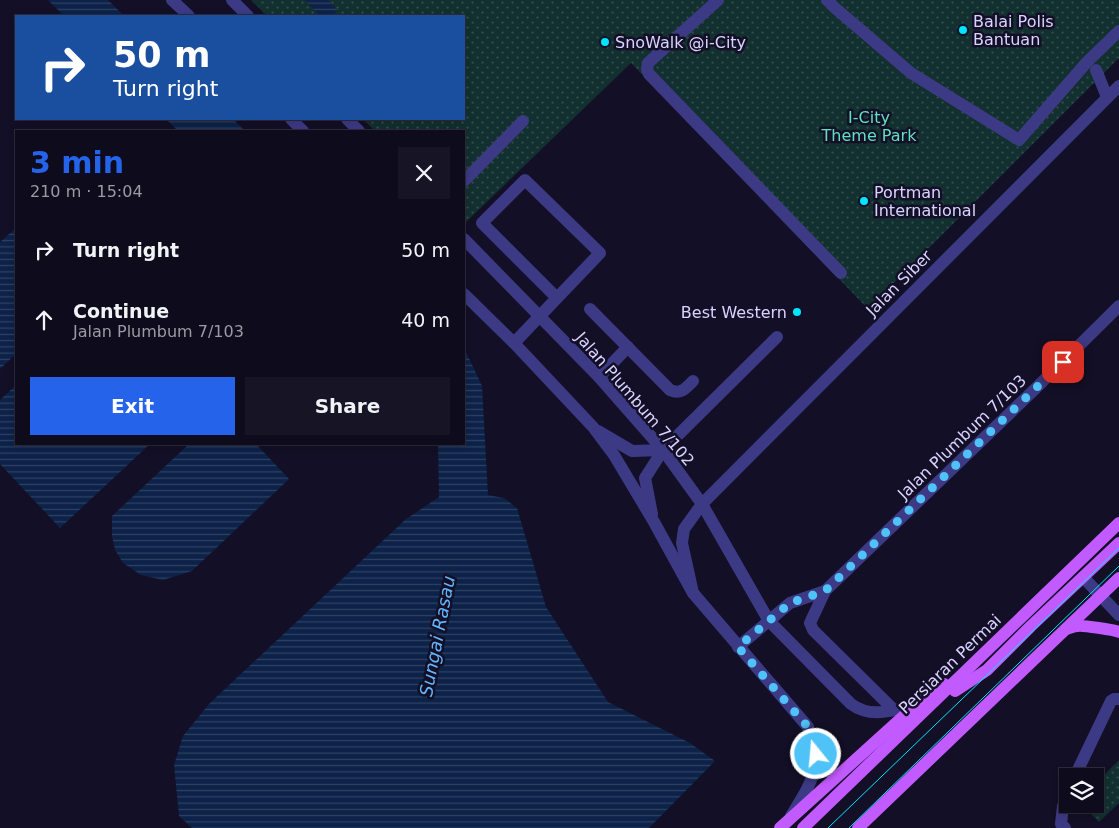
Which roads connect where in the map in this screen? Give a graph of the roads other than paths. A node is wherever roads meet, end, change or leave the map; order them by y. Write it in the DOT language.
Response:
graph roads {
  1 [pos="172,0"];
  2 [pos="232,0"];
  3 [pos="718,0"];
  4 [pos="827,0"];
  5 [pos="188,15"];
  6 [pos="247,15"];
  7 [pos="1119,31"];
  8 [pos="1096,70"];
  9 [pos="1119,86"];
  10 [pos="1107,97"];
  11 [pos="292,120"];
  12 [pos="348,120"];
  13 [pos="523,121"];
  14 [pos="302,130"];
  15 [pos="358,130"];
  16 [pos="465,181"];
  17 [pos="465,240"];
  18 [pos="841,273"];
  19 [pos="465,295"];
  20 [pos="557,298"];
  21 [pos="1119,306"];
  22 [pos="590,309"];
  23 [pos="539,317"];
  24 [pos="777,338"];
  25 [pos="514,343"];
  26 [pos="628,347"];
  27 [pos="599,377"];
  28 [pos="693,381"];
  29 [pos="592,427"];
  30 [pos="662,450"];
  31 [pos="702,504"];
  32 [pos="654,522"];
  33 [pos="1119,523"];
  34 [pos="1119,543"];
  35 [pos="1083,577"];
  36 [pos="1119,578"];
  37 [pos="825,591"];
  38 [pos="693,593"];
  39 [pos="1100,595"];
  40 [pos="1119,615"];
  41 [pos="769,621"];
  42 [pos="1063,630"];
  43 [pos="1119,632"];
  44 [pos="738,647"];
  45 [pos="1119,699"];
  46 [pos="920,709"];
  47 [pos="894,710"];
  48 [pos="1079,768"];
  49 [pos="1062,813"];
  50 [pos="784,824"];
  51 [pos="804,828"];
  52 [pos="858,828"];
  53 [pos="1065,828"];
  1 -- 5 [label="street"];
  2 -- 6 [label="street"];
  3 -- 18 [label="street"];
  4 -- 7 [label="street"];
  8 -- 10 [label="street"];
  9 -- 10 [label="street, Jalan Siber"];
  10 -- 31 [label="street, Jalan Siber"];
  11 -- 14 [label="street"];
  12 -- 15 [label="street"];
  13 -- 16 [label="street"];
  17 -- 23 [label="street, Jalan Plumbum 7/102"];
  19 -- 25 [label="street"];
  20 -- 20 [label="street"];
  20 -- 23 [label="street"];
  21 -- 37 [label="street, Jalan Plumbum 7/103"];
  22 -- 26 [label="street"];
  23 -- 25 [label="street"];
  23 -- 27 [label="street, Jalan Plumbum 7/102"];
  24 -- 30 [label="street"];
  25 -- 29 [label="street"];
  26 -- 27 [label="street"];
  26 -- 28 [label="street"];
  27 -- 30 [label="street, Jalan Plumbum 7/102"];
  29 -- 30 [label="street"];
  29 -- 32 [label="street"];
  30 -- 31 [label="street, Jalan Plumbum 7/102"];
  30 -- 32 [label="street"];
  31 -- 38 [label="street, Jalan Siber"];
  31 -- 41 [label="street, Jalan Plumbum 7/102"];
  32 -- 38 [label="street"];
  33 -- 46 [label="main road, Persiaran Permai"];
  34 -- 35 [label="main road"];
  35 -- 39 [label="street"];
  35 -- 46 [label="main road"];
  36 -- 39 [label="main road"];
  37 -- 41 [label="street"];
  37 -- 47 [label="street"];
  38 -- 44 [label="street"];
  39 -- 40 [label="street"];
  39 -- 42 [label="main road"];
  41 -- 44 [label="street"];
  41 -- 47 [label="street, Jalan Plumbum 7/102"];
  42 -- 43 [label="main road"];
  42 -- 52 [label="main road"];
  44 -- 50 [label="street"];
  45 -- 48 [label="street"];
  46 -- 47 [label="street, Jalan Plumbum 7/102"];
  46 -- 50 [label="main road"];
  46 -- 51 [label="main road, Persiaran Permai"];
  49 -- 53 [label="street"];
}
